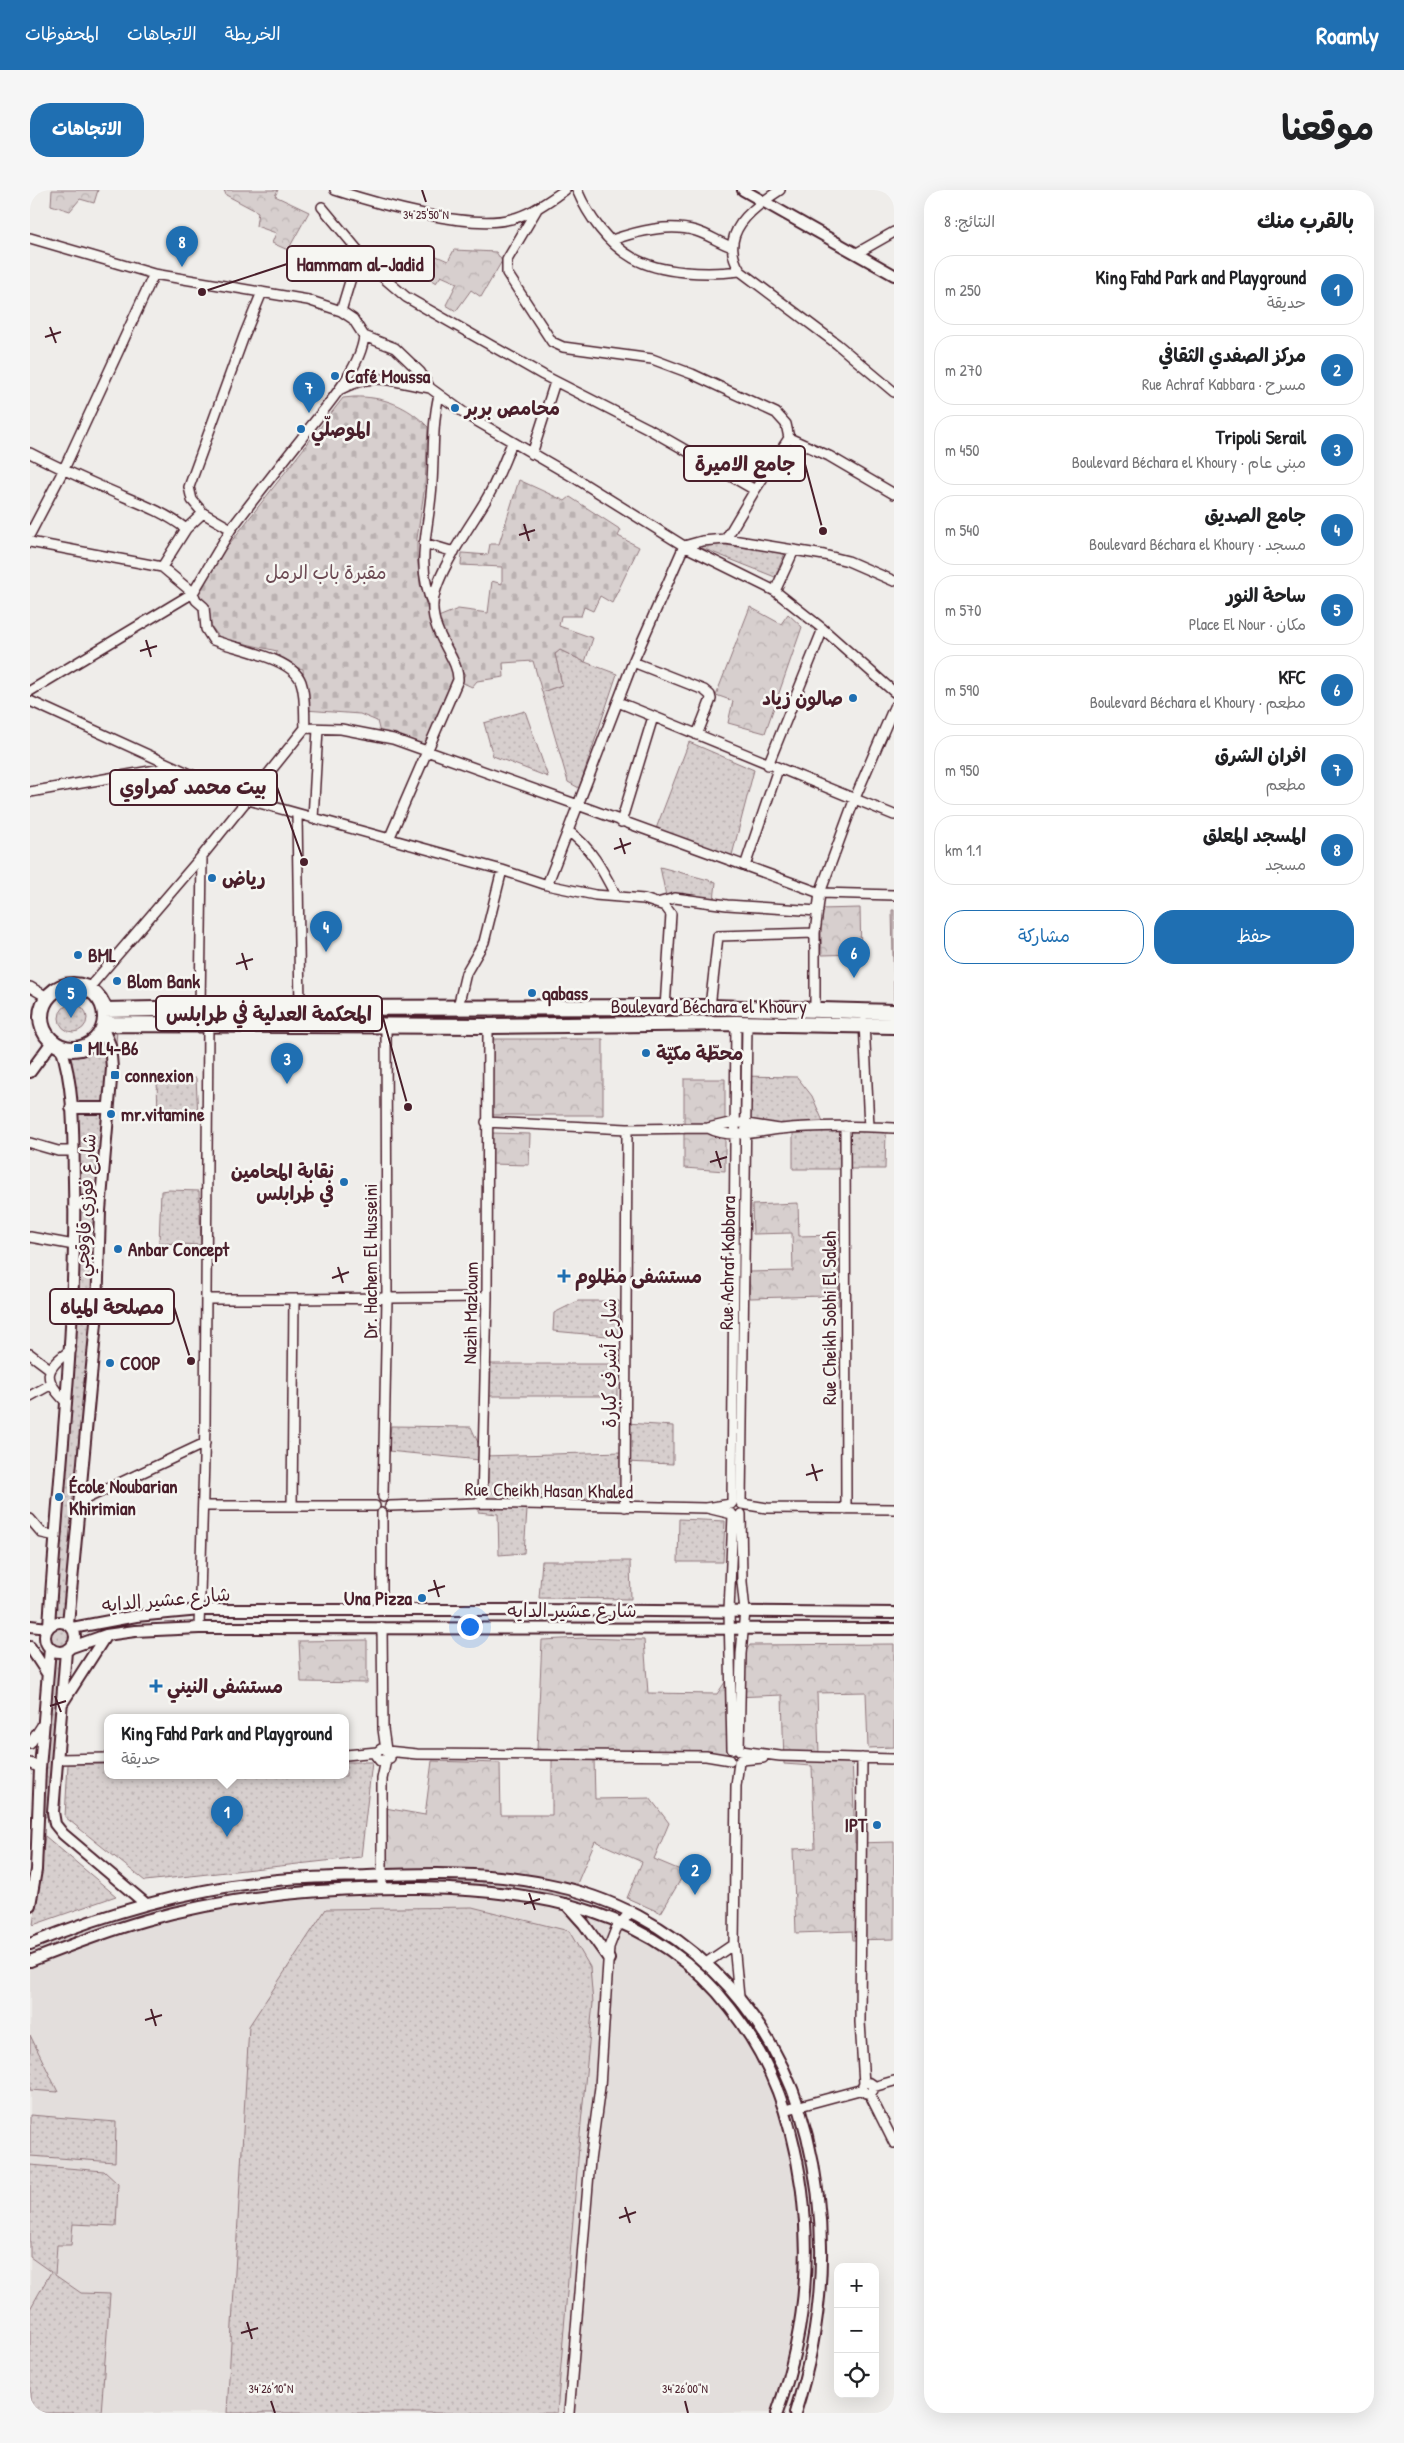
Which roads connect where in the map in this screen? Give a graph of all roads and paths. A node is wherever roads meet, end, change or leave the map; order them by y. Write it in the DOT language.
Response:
graph roads {
  1 [pos="335,190"];
  2 [pos="565,190"];
  3 [pos="577,190"];
  4 [pos="780,190"];
  5 [pos="743,191"];
  6 [pos="762,202"];
  7 [pos="322,207"];
  8 [pos="537,209"];
  9 [pos="894,232"];
  10 [pos="32,239"];
  11 [pos="612,240"];
  12 [pos="732,247"];
  13 [pos="30,249"];
  14 [pos="857,253"];
  15 [pos="361,254"];
  16 [pos="740,271"];
  17 [pos="154,274"];
  18 [pos="894,276"];
  19 [pos="262,292"];
  20 [pos="341,311"];
  21 [pos="364,336"];
  22 [pos="555,382"];
  23 [pos="430,388"];
  24 [pos="338,391"];
  25 [pos="894,392"];
  26 [pos="439,395"];
  27 [pos="789,438"];
  28 [pos="512,443"];
  29 [pos="30,453"];
  30 [pos="532,454"];
  31 [pos="63,470"];
  32 [pos="755,490"];
  33 [pos="894,494"];
  34 [pos="203,513"];
  35 [pos="231,529"];
  36 [pos="186,530"];
  37 [pos="30,534"];
  38 [pos="726,540"];
  39 [pos="30,542"];
  40 [pos="424,543"];
  41 [pos="684,546"];
  42 [pos="794,550"];
  43 [pos="454,552"];
  44 [pos="162,567"];
  45 [pos="894,581"];
  46 [pos="774,591"];
  47 [pos="193,593"];
  48 [pos="433,605"];
  49 [pos="823,629"];
  50 [pos="633,662"];
  51 [pos="30,691"];
  52 [pos="894,692"];
  53 [pos="30,701"];
  54 [pos="618,702"];
  55 [pos="894,707"];
  56 [pos="653,717"];
  57 [pos="305,728"];
  58 [pos="318,729"];
  59 [pos="697,736"];
  60 [pos="429,751"];
  61 [pos="768,765"];
  62 [pos="173,767"];
  63 [pos="778,769"];
  64 [pos="30,792"];
  65 [pos="855,798"];
  66 [pos="246,799"];
  67 [pos="578,805"];
  68 [pos="297,815"];
  69 [pos="894,815"];
  70 [pos="312,819"];
  71 [pos="621,822"];
  72 [pos="568,831"];
  73 [pos="390,839"];
  74 [pos="202,856"];
  75 [pos="746,866"];
  76 [pos="502,870"];
  77 [pos="547,884"];
  78 [pos="820,893"];
  79 [pos="894,895"];
  80 [pos="616,896"];
  81 [pos="656,903"];
  82 [pos="818,911"];
  83 [pos="815,933"];
  84 [pos="30,987"];
  85 [pos="88,989"];
  86 [pos="40,1001"];
  87 [pos="458,1007"];
  88 [pos="710,1007"];
  89 [pos="200,1008"];
  90 [pos="300,1008"];
  91 [pos="665,1008"];
  92 [pos="815,1009"];
  93 [pos="894,1012"];
  94 [pos="864,1018"];
  95 [pos="104,1021"];
  96 [pos="742,1023"];
  97 [pos="208,1025"];
  98 [pos="386,1025"];
  99 [pos="36,1026"];
  100 [pos="488,1026"];
  101 [pos="894,1026"];
  102 [pos="56,1044"];
  103 [pos="30,1072"];
  104 [pos="71,1108"];
  105 [pos="108,1108"];
  106 [pos="486,1122"];
  107 [pos="734,1122"];
  108 [pos="745,1123"];
  109 [pos="845,1126"];
  110 [pos="869,1127"];
  111 [pos="708,1128"];
  112 [pos="894,1128"];
  113 [pos="626,1129"];
  114 [pos="779,1129"];
  115 [pos="734,1134"];
  116 [pos="745,1134"];
  117 [pos="30,1143"];
  118 [pos="73,1151"];
  119 [pos="74,1208"];
  120 [pos="100,1211"];
  121 [pos="30,1237"];
  122 [pos="74,1245"];
  123 [pos="487,1297"];
  124 [pos="387,1298"];
  125 [pos="206,1299"];
  126 [pos="294,1299"];
  127 [pos="71,1350"];
  128 [pos="30,1354"];
  129 [pos="50,1369"];
  130 [pos="50,1385"];
  131 [pos="30,1396"];
  132 [pos="66,1402"];
  133 [pos="205,1443"];
  134 [pos="383,1497"];
  135 [pos="79,1502"];
  136 [pos="482,1504"];
  137 [pos="204,1506"];
  138 [pos="292,1506"];
  139 [pos="375,1506"];
  140 [pos="390,1506"];
  141 [pos="625,1507"];
  142 [pos="737,1509"];
  143 [pos="846,1509"];
  144 [pos="894,1509"];
  145 [pos="382,1513"];
  146 [pos="30,1521"];
  147 [pos="56,1536"];
  148 [pos="200,1610"];
  149 [pos="382,1610"];
  150 [pos="729,1611"];
  151 [pos="745,1611"];
  152 [pos="894,1613"];
  153 [pos="30,1626"];
  154 [pos="70,1626"];
  155 [pos="49,1627"];
  156 [pos="382,1627"];
  157 [pos="199,1628"];
  158 [pos="729,1628"];
  159 [pos="745,1628"];
  160 [pos="894,1629"];
  161 [pos="106,1635"];
  162 [pos="30,1647"];
  163 [pos="50,1648"];
  164 [pos="69,1649"];
  165 [pos="47,1674"];
  166 [pos="63,1703"];
  167 [pos="43,1724"];
  168 [pos="30,1744"];
  169 [pos="349,1755"];
  170 [pos="382,1755"];
  171 [pos="735,1756"];
  172 [pos="104,1758"];
  173 [pos="862,1758"];
  174 [pos="894,1758"];
  175 [pos="59,1759"];
  176 [pos="30,1763"];
  177 [pos="40,1768"];
  178 [pos="38,1818"];
  179 [pos="54,1818"];
  180 [pos="382,1875"];
  181 [pos="382,1888"];
  182 [pos="146,1904"];
  183 [pos="565,1904"];
  184 [pos="30,1906"];
  185 [pos="631,1911"];
  186 [pos="620,1922"];
  187 [pos="30,1944"];
  188 [pos="734,1944"];
  189 [pos="609,1959"];
  190 [pos="30,1961"];
  191 [pos="706,1963"];
  192 [pos="739,1997"];
  193 [pos="894,2081"];
  194 [pos="867,2088"];
  195 [pos="800,2106"];
  196 [pos="785,2110"];
  197 [pos="894,2143"];
  198 [pos="569,2413"];
  199 [pos="777,2413"];
  200 [pos="795,2413"];
  1 -- 8 [label="street"];
  2 -- 8 [label="street"];
  3 -- 11 [label="street"];
  4 -- 6 [label="street"];
  5 -- 6 [label="street"];
  6 -- 12 [label="street"];
  6 -- 14 [label="street"];
  7 -- 15 [label="street"];
  8 -- 27 [label="street"];
  9 -- 14 [label="street"];
  10 -- 13 [label="street"];
  10 -- 17 [label="street"];
  11 -- 12 [label="street"];
  11 -- 16 [label="street"];
  12 -- 16 [label="street"];
  14 -- 18 [label="street"];
  15 -- 20 [label="street"];
  15 -- 22 [label="street"];
  16 -- 25 [label="street"];
  17 -- 19 [label="street"];
  17 -- 31 [label="street"];
  19 -- 20 [label="street"];
  19 -- 34 [label="street"];
  20 -- 21 [label="street"];
  21 -- 23 [label="street"];
  21 -- 24 [label="street"];
  22 -- 30 [label="street"];
  22 -- 32 [label="street"];
  23 -- 24 [label="street"];
  23 -- 26 [label="street"];
  24 -- 35 [label="street"];
  26 -- 28 [label="street"];
  26 -- 40 [label="street"];
  27 -- 32 [label="street"];
  27 -- 33 [label="street"];
  28 -- 30 [label="street"];
  28 -- 43 [label="street"];
  29 -- 31 [label="street"];
  30 -- 41 [label="street"];
  31 -- 36 [label="street"];
  31 -- 37 [label="street"];
  32 -- 38 [label="street"];
  34 -- 35 [label="street"];
  34 -- 36 [label="street"];
  35 -- 47 [label="street"];
  36 -- 44 [label="street"];
  38 -- 41 [label="street"];
  38 -- 42 [label="street"];
  39 -- 44 [label="street"];
  40 -- 43 [label="street"];
  40 -- 48 [label="street"];
  41 -- 46 [label="street"];
  41 -- 50 [label="street"];
  42 -- 45 [label="street"];
  42 -- 46 [label="street"];
  43 -- 48 [label="street"];
  44 -- 47 [label="street"];
  46 -- 49 [label="street"];
  47 -- 51 [label="street"];
  47 -- 57 [label="street"];
  48 -- 60 [label="street"];
  49 -- 52 [label="street"];
  49 -- 61 [label="street"];
  50 -- 54 [label="street"];
  50 -- 59 [label="street"];
  53 -- 62 [label="street"];
  54 -- 56 [label="street"];
  54 -- 67 [label="street"];
  55 -- 65 [label="street"];
  56 -- 59 [label="street"];
  56 -- 71 [label="street"];
  57 -- 58 [label="street"];
  57 -- 66 [label="street"];
  58 -- 60 [label="street"];
  58 -- 70 [label="street"];
  59 -- 61 [label="street"];
  60 -- 67 [label="street"];
  60 -- 73 [label="street"];
  61 -- 63 [label="street"];
  62 -- 64 [label="street"];
  62 -- 66 [label="street"];
  63 -- 65 [label="street"];
  63 -- 75 [label="street"];
  65 -- 69 [label="street"];
  65 -- 78 [label="street"];
  66 -- 68 [label="street"];
  66 -- 74 [label="street"];
  67 -- 71 [label="street"];
  67 -- 72 [label="street"];
  68 -- 70 [label="street"];
  68 -- 90 [label="street"];
  70 -- 73 [label="street"];
  71 -- 75 [label="street"];
  72 -- 77 [label="street"];
  72 -- 80 [label="street"];
  73 -- 76 [label="street"];
  74 -- 85 [label="street"];
  74 -- 89 [label="street"];
  75 -- 78 [label="street"];
  76 -- 77 [label="street"];
  76 -- 87 [label="street"];
  77 -- 80 [label="street"];
  78 -- 79 [label="street"];
  78 -- 82 [label="street"];
  80 -- 81 [label="street"];
  81 -- 82 [label="street"];
  81 -- 91 [label="street"];
  82 -- 83 [label="street"];
  83 -- 88 [label="street"];
  83 -- 92 [label="street"];
  84 -- 86 [label="street"];
  85 -- 86 [label="highway"];
  85 -- 95 [label="highway"];
  86 -- 99 [label="highway"];
  87 -- 90 [label="highway, Boulevard Béchara el Khoury"];
  87 -- 91 [label="highway, Boulevard Béchara el Khoury"];
  88 -- 91 [label="highway, Boulevard Béchara el Khoury"];
  88 -- 92 [label="highway, Boulevard Béchara el Khoury"];
  89 -- 90 [label="highway, Boulevard Béchara el Khoury"];
  89 -- 95 [label="highway, Boulevard Béchara el Khoury"];
  92 -- 94 [label="highway, Boulevard Béchara el Khoury"];
  93 -- 94 [label="highway, Boulevard Béchara el Khoury"];
  94 -- 96 [label="highway, Boulevard Béchara el Khoury"];
  94 -- 101 [label="highway, Boulevard Béchara el Khoury"];
  94 -- 110 [label="street"];
  95 -- 97 [label="highway, Boulevard Béchara el Khoury"];
  95 -- 102 [label="highway"];
  95 -- 105 [label="street, شارع فوزي قاوقجي"];
  96 -- 100 [label="highway, Boulevard Béchara el Khoury"];
  96 -- 107 [label="street, Rue Achraf Kabbara"];
  96 -- 108 [label="street, Rue Achraf Kabbara"];
  97 -- 98 [label="highway, Boulevard Béchara el Khoury"];
  97 -- 125 [label="street"];
  98 -- 100 [label="highway, Boulevard Béchara el Khoury"];
  98 -- 124 [label="street, Dr. Hachem El Husseini"];
  99 -- 102 [label="highway"];
  100 -- 106 [label="street, Nazih Mazloum"];
  102 -- 103 [label="street"];
  102 -- 104 [label="street, شارع فوزي قاوقجي"];
  104 -- 105 [label="street"];
  104 -- 118 [label="street, شارع فوزي قاوقجي"];
  105 -- 120 [label="street, شارع فوزي قاوقجي"];
  106 -- 113 [label="street"];
  106 -- 123 [label="street, Nazih Mazloum"];
  107 -- 108 [label="street"];
  107 -- 111 [label="street"];
  107 -- 115 [label="street, Rue Achraf Kabbara"];
  108 -- 114 [label="street"];
  108 -- 116 [label="street, Rue Achraf Kabbara"];
  109 -- 110 [label="street"];
  109 -- 114 [label="street"];
  109 -- 143 [label="street, Rue Cheikh Sobhi El Saleh"];
  110 -- 112 [label="street"];
  111 -- 113 [label="street"];
  111 -- 115 [label="street"];
  113 -- 141 [label="street, شارع أشرف كبارة"];
  114 -- 116 [label="street"];
  115 -- 116 [label="street"];
  115 -- 142 [label="street, Rue Achraf Kabbara"];
  116 -- 142 [label="street, Rue Achraf Kabbara"];
  117 -- 118 [label="street"];
  118 -- 119 [label="street, شارع فوزي قاوقجي"];
  119 -- 120 [label="street"];
  119 -- 122 [label="street, شارع فوزي قاوقجي"];
  120 -- 135 [label="street, شارع فوزي قاوقجي"];
  121 -- 122 [label="street"];
  122 -- 127 [label="street, شارع فوزي قاوقجي"];
  123 -- 124 [label="street"];
  123 -- 136 [label="street, Nazih Mazloum"];
  124 -- 126 [label="street"];
  124 -- 134 [label="street, Dr. Hachem El Husseini"];
  125 -- 126 [label="street"];
  125 -- 133 [label="street"];
  126 -- 138 [label="street"];
  127 -- 129 [label="street"];
  127 -- 132 [label="street, شارع فوزي قاوقجي"];
  128 -- 129 [label="street"];
  129 -- 130 [label="street"];
  130 -- 131 [label="street"];
  130 -- 132 [label="street"];
  132 -- 147 [label="street, شارع فوزي قاوقجي"];
  133 -- 135 [label="street"];
  133 -- 137 [label="street"];
  134 -- 139 [label="street"];
  134 -- 140 [label="street"];
  135 -- 154 [label="street, شارع فوزي قاوقجي"];
  136 -- 140 [label="street, Rue Cheikh Hasan Khaled"];
  136 -- 141 [label="street, Rue Cheikh Hasan Khaled"];
  137 -- 138 [label="street"];
  137 -- 148 [label="street"];
  138 -- 139 [label="street"];
  139 -- 145 [label="street"];
  140 -- 145 [label="street"];
  141 -- 142 [label="street, Rue Cheikh Hasan Khaled"];
  142 -- 143 [label="street, Rue Cheikh Hasan Khaled"];
  142 -- 150 [label="street, Rue Achraf Kabbara"];
  142 -- 151 [label="street, Rue Achraf Kabbara"];
  143 -- 144 [label="street, Rue Cheikh Hasan Khaled"];
  145 -- 149 [label="street"];
  146 -- 147 [label="street"];
  147 -- 155 [label="street, شارع فوزي قاوقجي"];
  148 -- 149 [label="street, شارع عشير الدايه"];
  148 -- 154 [label="street, شارع عشير الدايه"];
  148 -- 157 [label="street"];
  149 -- 150 [label="street, شارع عشير الدايه"];
  150 -- 151 [label="street, شارع عشير الدايه"];
  150 -- 158 [label="street, Rue Achraf Kabbara"];
  151 -- 152 [label="street, شارع عشير الدايه"];
  151 -- 159 [label="street, Rue Achraf Kabbara"];
  153 -- 155 [label="street"];
  154 -- 155 [label="street"];
  154 -- 164 [label="street"];
  155 -- 163 [label="street"];
  156 -- 157 [label="street, شارع عشير الدايه"];
  156 -- 158 [label="street, شارع عشير الدايه"];
  156 -- 170 [label="street"];
  157 -- 161 [label="street, شارع عشير الدايه"];
  158 -- 159 [label="street, شارع عشير الدايه"];
  158 -- 171 [label="street, Rue Achraf Kabbara"];
  159 -- 160 [label="street, شارع عشير الدايه"];
  159 -- 171 [label="street, Rue Achraf Kabbara"];
  161 -- 164 [label="street, شارع عشير الدايه"];
  161 -- 166 [label="street"];
  162 -- 165 [label="street"];
  163 -- 164 [label="street"];
  163 -- 165 [label="street"];
  164 -- 166 [label="street"];
  165 -- 167 [label="street"];
  166 -- 175 [label="street"];
  167 -- 168 [label="street"];
  167 -- 177 [label="street"];
  169 -- 170 [label="street"];
  170 -- 171 [label="street"];
  170 -- 180 [label="street"];
  171 -- 173 [label="street"];
  171 -- 188 [label="street, Rue Achraf Kabbara"];
  172 -- 175 [label="street"];
  173 -- 174 [label="street"];
  173 -- 194 [label="street"];
  175 -- 179 [label="street"];
  176 -- 177 [label="street"];
  177 -- 178 [label="street"];
  178 -- 179 [label="street"];
  178 -- 184 [label="street"];
  179 -- 182 [label="street"];
  180 -- 181 [label="street"];
  180 -- 182 [label="street"];
  180 -- 185 [label="street"];
  181 -- 183 [label="street"];
  181 -- 190 [label="street"];
  182 -- 187 [label="street"];
  183 -- 186 [label="street"];
  183 -- 189 [label="street"];
  185 -- 186 [label="street"];
  185 -- 191 [label="street"];
  186 -- 189 [label="street"];
  186 -- 196 [label="street"];
  188 -- 191 [label="street"];
  188 -- 192 [label="street, Rue Achraf Kabbara"];
  189 -- 198 [label="street"];
  191 -- 192 [label="street"];
  192 -- 195 [label="street"];
  193 -- 194 [label="street"];
  194 -- 195 [label="street"];
  194 -- 197 [label="street"];
  195 -- 196 [label="street"];
  195 -- 200 [label="street"];
  196 -- 199 [label="street"];
}
